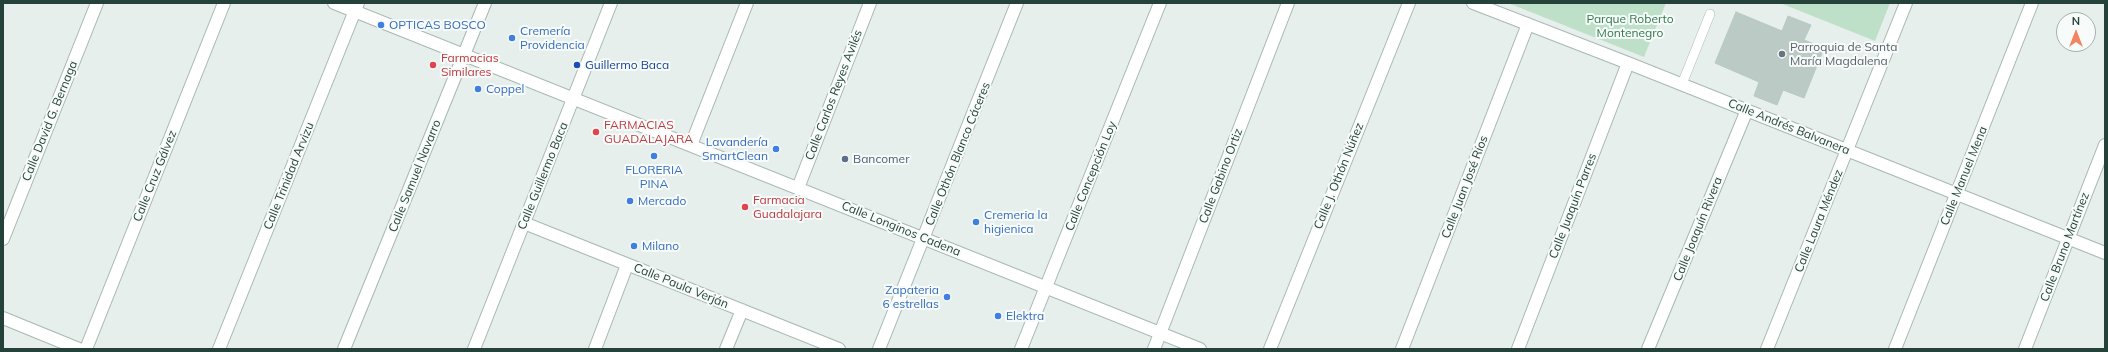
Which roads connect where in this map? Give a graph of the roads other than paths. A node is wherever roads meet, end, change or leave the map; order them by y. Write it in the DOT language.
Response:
graph roads {
  1 [pos="97,3"];
  2 [pos="224,3"];
  3 [pos="334,3"];
  4 [pos="485,3"];
  5 [pos="611,3"];
  6 [pos="747,3"];
  7 [pos="870,3"];
  8 [pos="1017,3"];
  9 [pos="1160,3"];
  10 [pos="1288,3"];
  11 [pos="1409,3"];
  12 [pos="1473,3"];
  13 [pos="1906,3"];
  14 [pos="2032,3"];
  15 [pos="356,7"];
  16 [pos="1710,14"];
  17 [pos="1528,24"];
  18 [pos="464,55"];
  19 [pos="1628,63"];
  20 [pos="1682,84"];
  21 [pos="574,98"];
  22 [pos="1747,110"];
  23 [pos="691,145"];
  24 [pos="2105,145"];
  25 [pos="1847,152"];
  26 [pos="798,188"];
  27 [pos="1957,194"];
  28 [pos="524,223"];
  29 [pos="924,238"];
  30 [pos="2068,238"];
  31 [pos="3,239"];
  32 [pos="2105,253"];
  33 [pos="627,265"];
  34 [pos="1046,288"];
  35 [pos="742,310"];
  36 [pos="3,318"];
  37 [pos="1160,333"];
  38 [pos="79,349"];
  39 [pos="86,349"];
  40 [pos="219,349"];
  41 [pos="344,349"];
  42 [pos="474,349"];
  43 [pos="595,349"];
  44 [pos="726,349"];
  45 [pos="839,349"];
  46 [pos="879,349"];
  47 [pos="1022,349"];
  48 [pos="1154,349"];
  49 [pos="1200,349"];
  50 [pos="1270,349"];
  51 [pos="1402,349"];
  52 [pos="1518,349"];
  53 [pos="1648,349"];
  54 [pos="1767,349"];
  55 [pos="1895,349"];
  56 [pos="2025,349"];
  1 -- 31 [label="street, Calle David G. Bernaga"];
  2 -- 39 [label="street, Calle Cruz Gálvez"];
  3 -- 15 [label="street, Calle Longinos Cadena"];
  4 -- 18 [label="street, Calle Samuel Navarro"];
  5 -- 21 [label="street, Calle Guillermo Baca"];
  6 -- 23 [label="street"];
  7 -- 26 [label="street, Calle Carlos Reyes Avilés"];
  8 -- 29 [label="street, Calle Othón Blanco Cáceres"];
  9 -- 34 [label="street, Calle Concepción Loy"];
  10 -- 37 [label="street, Calle Gabino Ortiz"];
  11 -- 50 [label="street, Calle J. Othón Núñez"];
  12 -- 17 [label="street, Calle Andrés Balvanera"];
  13 -- 25 [label="street, Calle Laura Méndez"];
  14 -- 27 [label="street, Calle Manuel Mena"];
  15 -- 18 [label="street, Calle Longinos Cadena"];
  15 -- 40 [label="street, Calle Trinidad Arvizu"];
  16 -- 20 [label="lane"];
  17 -- 19 [label="street, Calle Andrés Balvanera"];
  17 -- 51 [label="street, Calle Juan José Ríos"];
  18 -- 21 [label="street, Calle Longinos Cadena"];
  18 -- 41 [label="street, Calle Samuel Navarro"];
  19 -- 20 [label="street, Calle Andrés Balvanera"];
  19 -- 52 [label="street, Calle Juaquín Parres"];
  20 -- 22 [label="street, Calle Andrés Balvanera"];
  21 -- 23 [label="street, Calle Longinos Cadena"];
  21 -- 28 [label="street, Calle Guillermo Baca"];
  22 -- 25 [label="street, Calle Andrés Balvanera"];
  22 -- 53 [label="street, Calle Joaquín Rivera"];
  23 -- 26 [label="street, Calle Longinos Cadena"];
  24 -- 30 [label="street, Calle Bruno Martínez"];
  25 -- 27 [label="street, Calle Andrés Balvanera"];
  25 -- 54 [label="street, Calle Laura Méndez"];
  26 -- 29 [label="street, Calle Longinos Cadena"];
  27 -- 30 [label="street, Calle Andrés Balvanera"];
  27 -- 55 [label="street, Calle Manuel Mena"];
  28 -- 33 [label="street, Calle Paula Verján"];
  28 -- 42 [label="street, Calle Guillermo Baca"];
  29 -- 34 [label="street, Calle Longinos Cadena"];
  29 -- 46 [label="street, Calle Othón Blanco Cáceres"];
  30 -- 32 [label="street, Calle Andrés Balvanera"];
  30 -- 56 [label="street, Calle Bruno Martínez"];
  33 -- 35 [label="street, Calle Paula Verján"];
  33 -- 43 [label="street"];
  34 -- 37 [label="street, Calle Longinos Cadena"];
  34 -- 47 [label="street, Calle Concepción Loy"];
  35 -- 44 [label="street"];
  35 -- 45 [label="street, Calle Paula Verján"];
  36 -- 38 [label="street"];
  37 -- 48 [label="street, Calle Gabino Ortiz"];
  37 -- 49 [label="street, Calle Longinos Cadena"];
}
